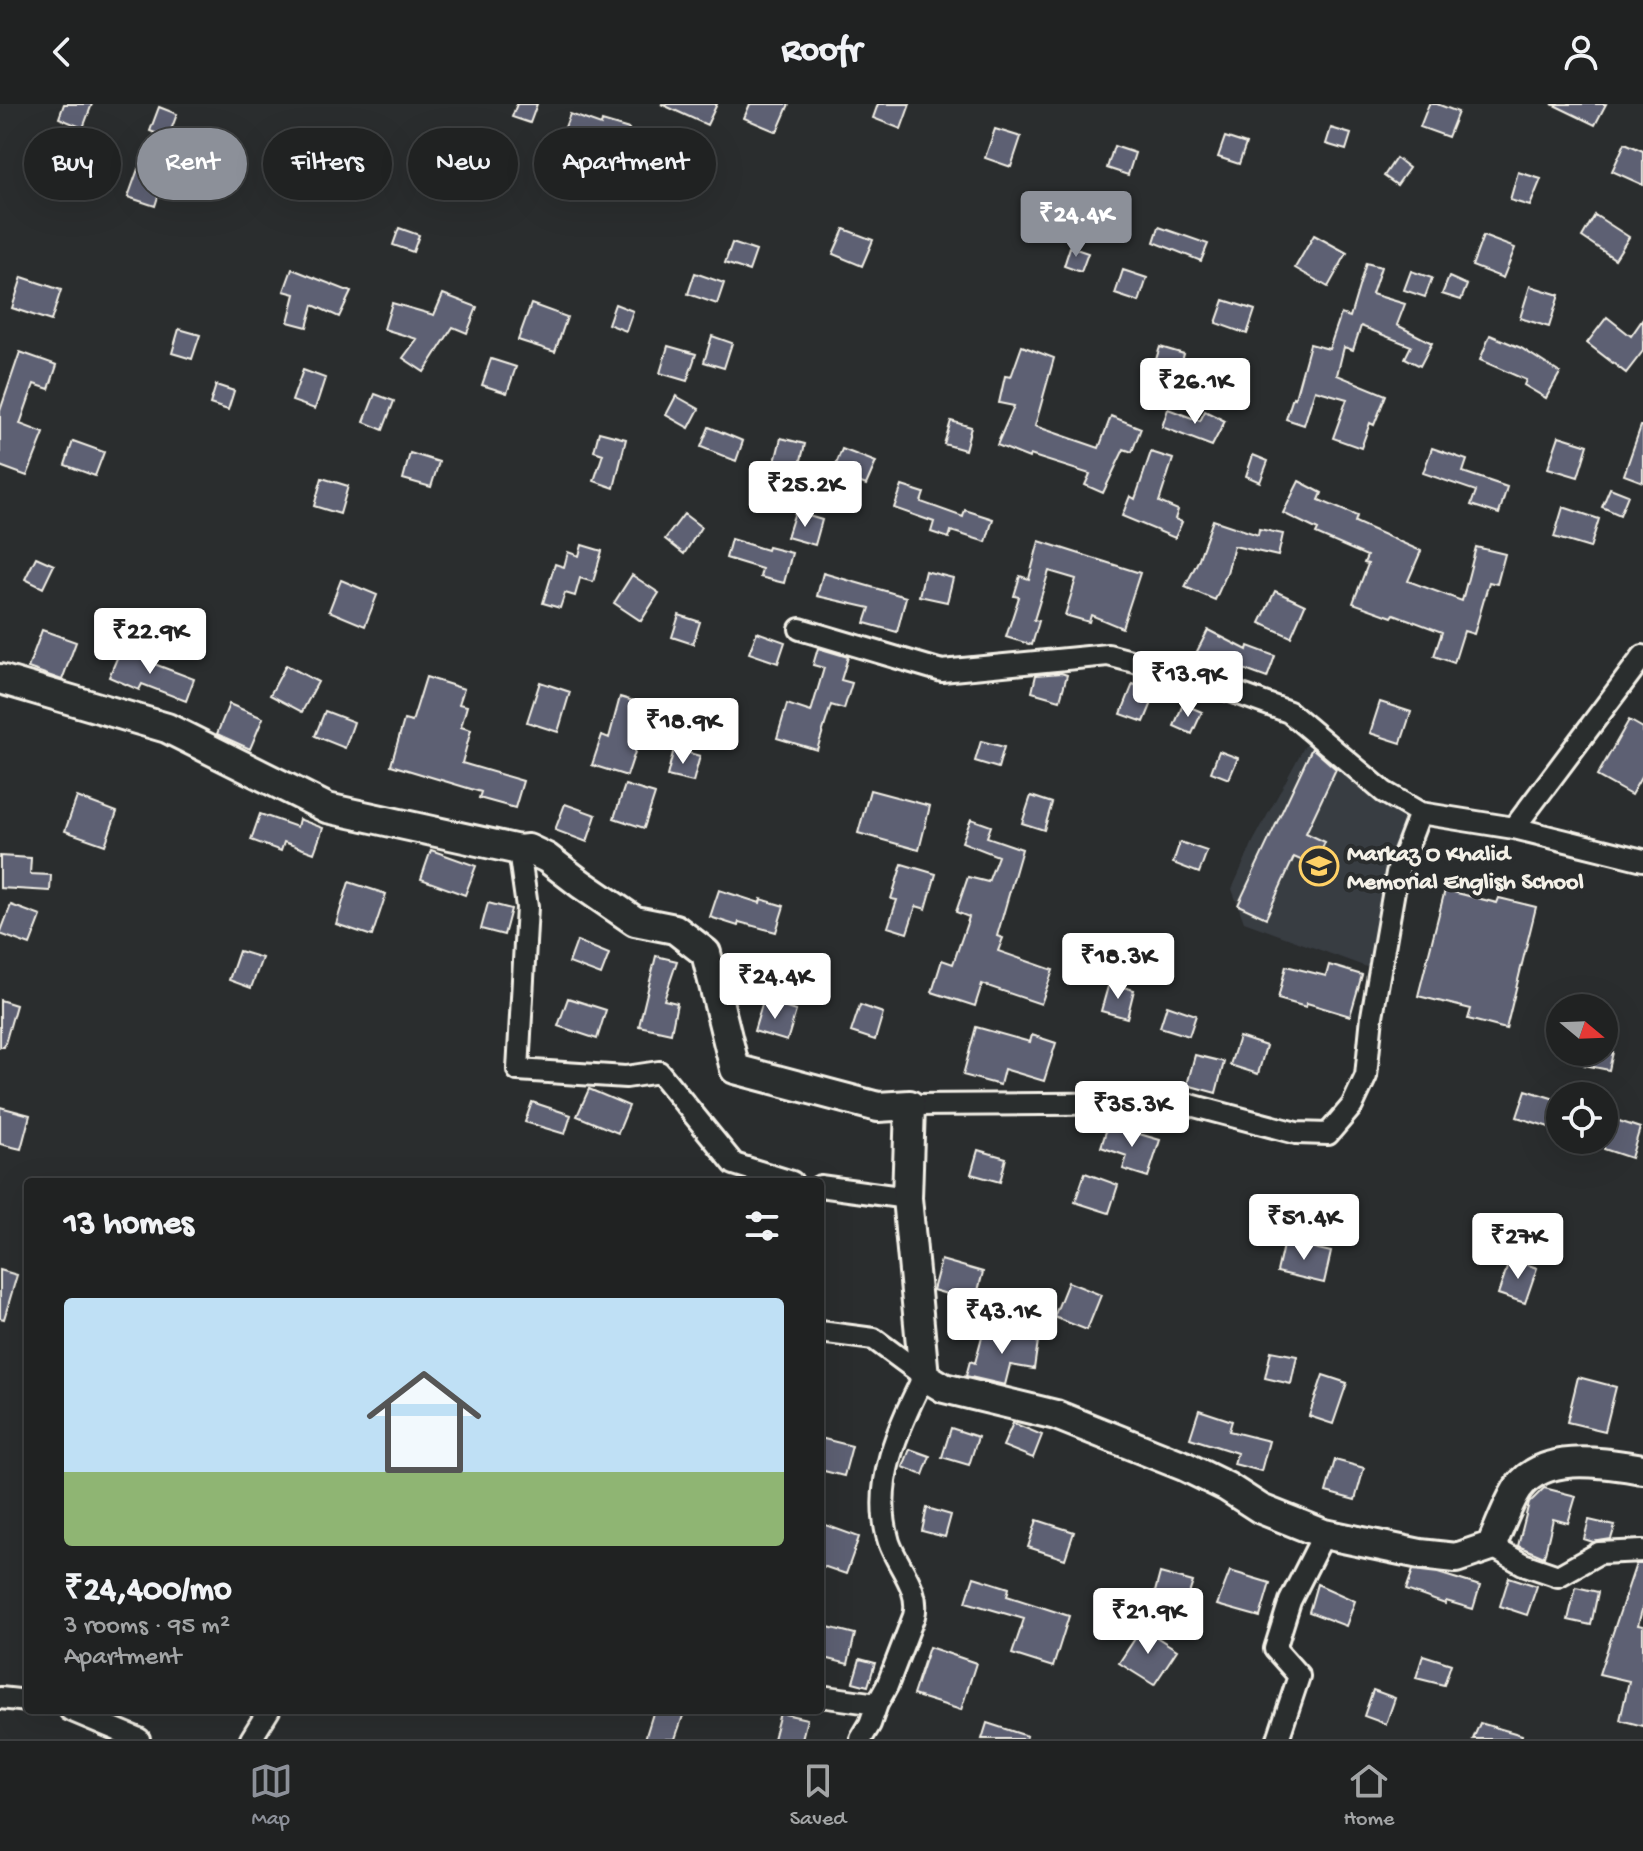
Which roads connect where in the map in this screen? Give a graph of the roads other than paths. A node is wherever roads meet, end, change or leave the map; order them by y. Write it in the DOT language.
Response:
graph roads {
  1 [pos="800,629"];
  2 [pos="1643,656"];
  3 [pos="0,679"];
  4 [pos="1420,813"];
  5 [pos="1514,828"];
  6 [pos="519,850"];
  7 [pos="1643,860"];
  8 [pos="910,1105"];
  9 [pos="779,1178"];
  10 [pos="824,1187"];
  11 [pos="907,1198"];
  12 [pos="824,1333"];
  13 [pos="924,1376"];
  14 [pos="1643,1469"];
  15 [pos="1324,1534"];
  16 [pos="1491,1546"];
  17 [pos="1643,1551"];
  18 [pos="824,1697"];
  19 [pos="0,1698"];
  20 [pos="24,1701"];
  21 [pos="877,1704"];
  22 [pos="80,1714"];
  23 [pos="267,1714"];
  24 [pos="139,1739"];
  25 [pos="251,1739"];
  26 [pos="861,1739"];
  27 [pos="1278,1739"];
  1 -- 4 [label="street"];
  2 -- 5 [label="street"];
  3 -- 6 [label="main road"];
  4 -- 5 [label="street"];
  4 -- 8 [label="street"];
  5 -- 7 [label="street"];
  6 -- 8 [label="main road"];
  6 -- 9 [label="street"];
  8 -- 11 [label="main road"];
  10 -- 11 [label="street"];
  11 -- 13 [label="main road"];
  12 -- 13 [label="street"];
  13 -- 15 [label="main road"];
  13 -- 21 [label="street"];
  14 -- 16 [label="main road"];
  15 -- 16 [label="main road"];
  15 -- 27 [label="street"];
  16 -- 17 [label="street"];
  18 -- 21 [label="street"];
  19 -- 20 [label="street"];
  21 -- 26 [label="street"];
  22 -- 24 [label="street"];
  23 -- 25 [label="street"];
}
